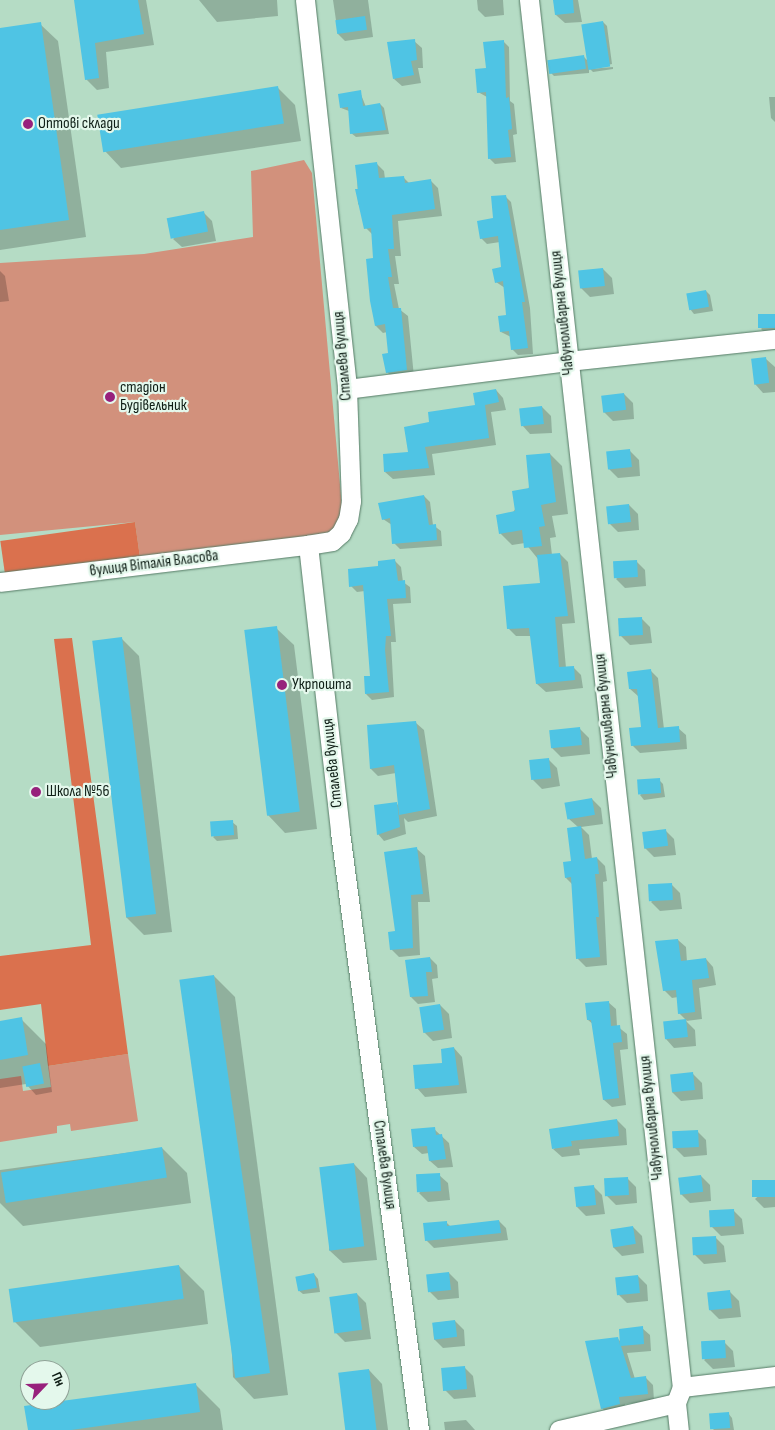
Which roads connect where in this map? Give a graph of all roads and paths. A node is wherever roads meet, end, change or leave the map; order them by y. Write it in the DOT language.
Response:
graph roads {
  1 [pos="306,0"];
  2 [pos="530,0"];
  3 [pos="775,339"];
  4 [pos="568,361"];
  5 [pos="347,389"];
  6 [pos="308,545"];
  7 [pos="0,582"];
  8 [pos="775,1376"];
  9 [pos="679,1395"];
  10 [pos="419,1430"];
  11 [pos="559,1430"];
  12 [pos="679,1430"];
  1 -- 5 [label="street, Сталева вулиця"];
  2 -- 4 [label="street, Чавуноливарна вулиця"];
  3 -- 4 [label="street"];
  4 -- 5 [label="street"];
  4 -- 9 [label="street, Чавуноливарна вулиця"];
  5 -- 6 [label="street, Сталева вулиця"];
  6 -- 7 [label="street, вулиця Віталія Власова"];
  6 -- 10 [label="street, Сталева вулиця"];
  8 -- 9 [label="street"];
  9 -- 11 [label="street"];
  9 -- 12 [label="street, Чавуноливарна вулиця"];
}
